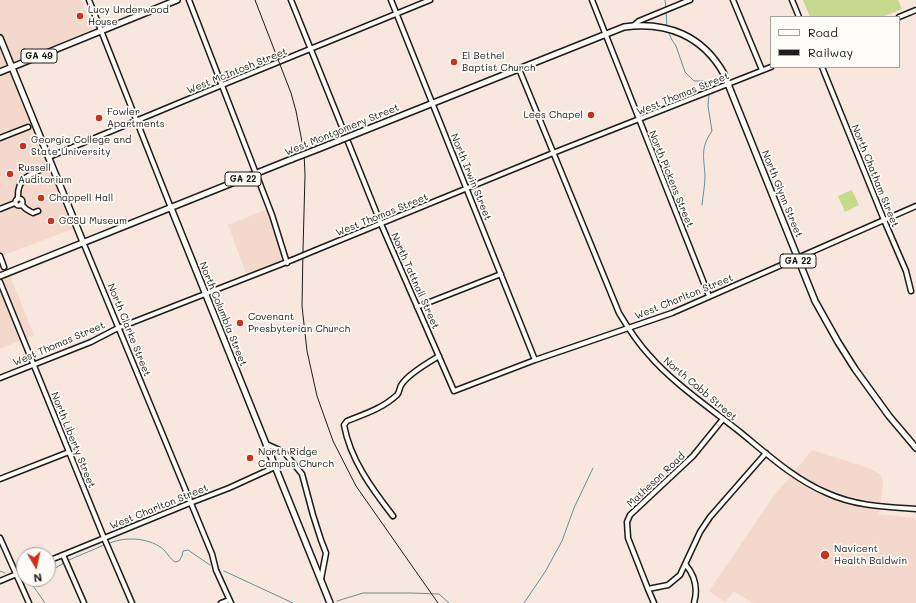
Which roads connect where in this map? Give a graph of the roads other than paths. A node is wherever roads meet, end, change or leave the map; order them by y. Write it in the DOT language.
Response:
graph roads {
  1 [pos="89,0"];
  2 [pos="177,0"];
  3 [pos="189,0"];
  4 [pos="291,0"];
  5 [pos="391,0"];
  6 [pos="430,0"];
  7 [pos="592,0"];
  8 [pos="690,0"];
  9 [pos="733,0"];
  10 [pos="792,0"];
  11 [pos="916,10"];
  12 [pos="397,14"];
  13 [pos="799,16"];
  14 [pos="900,17"];
  15 [pos="633,26"];
  16 [pos="100,31"];
  17 [pos="606,34"];
  18 [pos="0,38"];
  19 [pos="311,49"];
  20 [pos="12,67"];
  21 [pos="770,67"];
  22 [pos="822,68"];
  23 [pos="519,69"];
  24 [pos="762,70"];
  25 [pos="0,72"];
  26 [pos="729,84"];
  27 [pos="221,86"];
  28 [pos="433,103"];
  29 [pos="639,120"];
  30 [pos="135,121"];
  31 [pos="28,127"];
  32 [pos="0,138"];
  33 [pos="553,153"];
  34 [pos="50,157"];
  35 [pos="45,168"];
  36 [pos="256,173"];
  37 [pos="467,189"];
  38 [pos="18,198"];
  39 [pos="15,203"];
  40 [pos="21,204"];
  41 [pos="916,206"];
  42 [pos="171,208"];
  43 [pos="0,209"];
  44 [pos="38,211"];
  45 [pos="884,220"];
  46 [pos="381,224"];
  47 [pos="83,242"];
  48 [pos="0,256"];
  49 [pos="797,258"];
  50 [pos="287,263"];
  51 [pos="4,266"];
  52 [pos="501,274"];
  53 [pos="0,276"];
  54 [pos="0,282"];
  55 [pos="911,291"];
  56 [pos="206,294"];
  57 [pos="709,296"];
  58 [pos="416,307"];
  59 [pos="118,328"];
  60 [pos="628,328"];
  61 [pos="439,356"];
  62 [pos="535,360"];
  63 [pos="33,364"];
  64 [pos="0,378"];
  65 [pos="454,390"];
  66 [pos="723,419"];
  67 [pos="266,444"];
  68 [pos="916,448"];
  69 [pos="69,452"];
  70 [pos="766,453"];
  71 [pos="276,467"];
  72 [pos="0,480"];
  73 [pos="190,503"];
  74 [pos="916,510"];
  75 [pos="393,516"];
  76 [pos="0,538"];
  77 [pos="104,538"];
  78 [pos="64,555"];
  79 [pos="56,558"];
  80 [pos="686,565"];
  81 [pos="16,574"];
  82 [pos="321,579"];
  83 [pos="0,581"];
  84 [pos="22,587"];
  85 [pos="648,589"];
  86 [pos="230,601"];
  87 [pos="29,603"];
  88 [pos="84,603"];
  89 [pos="132,603"];
  90 [pos="221,603"];
  91 [pos="330,603"];
  92 [pos="654,603"];
  93 [pos="694,603"];
  1 -- 16 [label="street, North Columbia Street"];
  2 -- 16 [label="main road, GA 49"];
  3 -- 27 [label="street"];
  4 -- 19 [label="street, North Tattnall Street"];
  5 -- 12 [label="street, North Irwin Street"];
  6 -- 12 [label="street, West McIntosh Street"];
  7 -- 17 [label="street, North Pickens Street"];
  8 -- 15 [label="street, West Montgomery Street"];
  9 -- 24 [label="street"];
  10 -- 13 [label="street"];
  11 -- 14 [label="street"];
  12 -- 19 [label="street, West McIntosh Street"];
  12 -- 28 [label="street, North Irwin Street"];
  15 -- 17 [label="main road, West Montgomery Street / GA 22"];
  15 -- 26 [label="main road, North Glynn Street / GA 22"];
  16 -- 20 [label="main road, GA 49"];
  16 -- 30 [label="street, North Columbia Street"];
  17 -- 23 [label="main road, West Montgomery Street / GA 22"];
  17 -- 29 [label="street, North Pickens Street"];
  18 -- 20 [label="main road, North Clarke Street"];
  19 -- 27 [label="street, West McIntosh Street"];
  19 -- 46 [label="street, North Tattnall Street"];
  20 -- 25 [label="main road, GA 49"];
  20 -- 34 [label="main road, North Clarke Street"];
  21 -- 24 [label="street, West Thomas Street"];
  22 -- 45 [label="street, North Chatham Street"];
  23 -- 28 [label="main road, West Montgomery Street / GA 22"];
  23 -- 33 [label="street, North Cobb Street"];
  24 -- 26 [label="street, West Thomas Street"];
  26 -- 29 [label="street, West Thomas Street"];
  26 -- 49 [label="main road, North Glynn Street / GA 22"];
  27 -- 30 [label="street, West McIntosh Street"];
  27 -- 36 [label="street"];
  28 -- 36 [label="main road, West Montgomery Street / GA 22, bridge"];
  28 -- 37 [label="street, North Irwin Street"];
  29 -- 33 [label="street, West Thomas Street"];
  29 -- 57 [label="street, North Pickens Street"];
  30 -- 34 [label="street, West McIntosh Street"];
  30 -- 42 [label="street, North Columbia Street"];
  31 -- 32 [label="street"];
  33 -- 37 [label="street, West Thomas Street"];
  33 -- 60 [label="street, North Cobb Street"];
  34 -- 47 [label="main road, North Clarke Street"];
  35 -- 38 [label="street"];
  36 -- 42 [label="main road, West Montgomery Street / GA 22"];
  36 -- 50 [label="street"];
  37 -- 46 [label="street, West Thomas Street"];
  37 -- 52 [label="street, North Irwin Street"];
  38 -- 39 [label="street"];
  38 -- 40 [label="street"];
  39 -- 40 [label="street"];
  39 -- 43 [label="street"];
  40 -- 44 [label="street"];
  41 -- 45 [label="street, West Charlton Street"];
  42 -- 47 [label="main road, West Montgomery Street"];
  42 -- 56 [label="main road, North Columbia Street"];
  45 -- 49 [label="street, West Charlton Street"];
  45 -- 55 [label="street, North Chatham Street"];
  46 -- 50 [label="street, West Thomas Street, bridge"];
  46 -- 58 [label="street, North Tattnall Street"];
  47 -- 53 [label="main road, West Montgomery Street"];
  47 -- 59 [label="street, North Clarke Street"];
  48 -- 51 [label="street"];
  49 -- 57 [label="street, West Charlton Street"];
  49 -- 68 [label="main road, North Glynn Street / GA 22"];
  50 -- 56 [label="street, West Thomas Street"];
  52 -- 58 [label="street"];
  52 -- 62 [label="street, North Irwin Street"];
  54 -- 63 [label="street, North Liberty Street"];
  56 -- 59 [label="street, West Thomas Street"];
  56 -- 67 [label="main road, North Columbia Street"];
  57 -- 60 [label="street, West Charlton Street"];
  58 -- 61 [label="street, North Tattnall Street"];
  59 -- 63 [label="street, West Thomas Street"];
  59 -- 73 [label="street, North Clarke Street"];
  60 -- 62 [label="street, West Charlton Street"];
  60 -- 66 [label="street, North Cobb Street"];
  61 -- 65 [label="street, North Tattnall Street"];
  61 -- 75 [label="street"];
  62 -- 65 [label="street, West Charlton Street"];
  63 -- 64 [label="street, West Thomas Street"];
  63 -- 69 [label="street, North Liberty Street"];
  66 -- 70 [label="street, North Cobb Street"];
  66 -- 85 [label="street, Matheson Road"];
  67 -- 71 [label="main road, North Columbia Street"];
  67 -- 82 [label="street"];
  69 -- 72 [label="street"];
  69 -- 77 [label="street, North Liberty Street"];
  70 -- 74 [label="street, North Cobb Street"];
  70 -- 80 [label="street"];
  71 -- 73 [label="street, West Charlton Street"];
  71 -- 82 [label="main road, North Columbia Street"];
  73 -- 77 [label="street, West Charlton Street"];
  73 -- 86 [label="street, North Clarke Street"];
  76 -- 81 [label="street"];
  77 -- 78 [label="street, West Charlton Street"];
  77 -- 89 [label="street, North Liberty Street"];
  78 -- 79 [label="street, West Charlton Street"];
  78 -- 88 [label="street"];
  80 -- 85 [label="street"];
  80 -- 93 [label="street"];
  81 -- 83 [label="street"];
  82 -- 91 [label="main road, North Columbia Street"];
  84 -- 87 [label="street"];
  85 -- 92 [label="street, Matheson Road"];
  86 -- 90 [label="street"];
}
